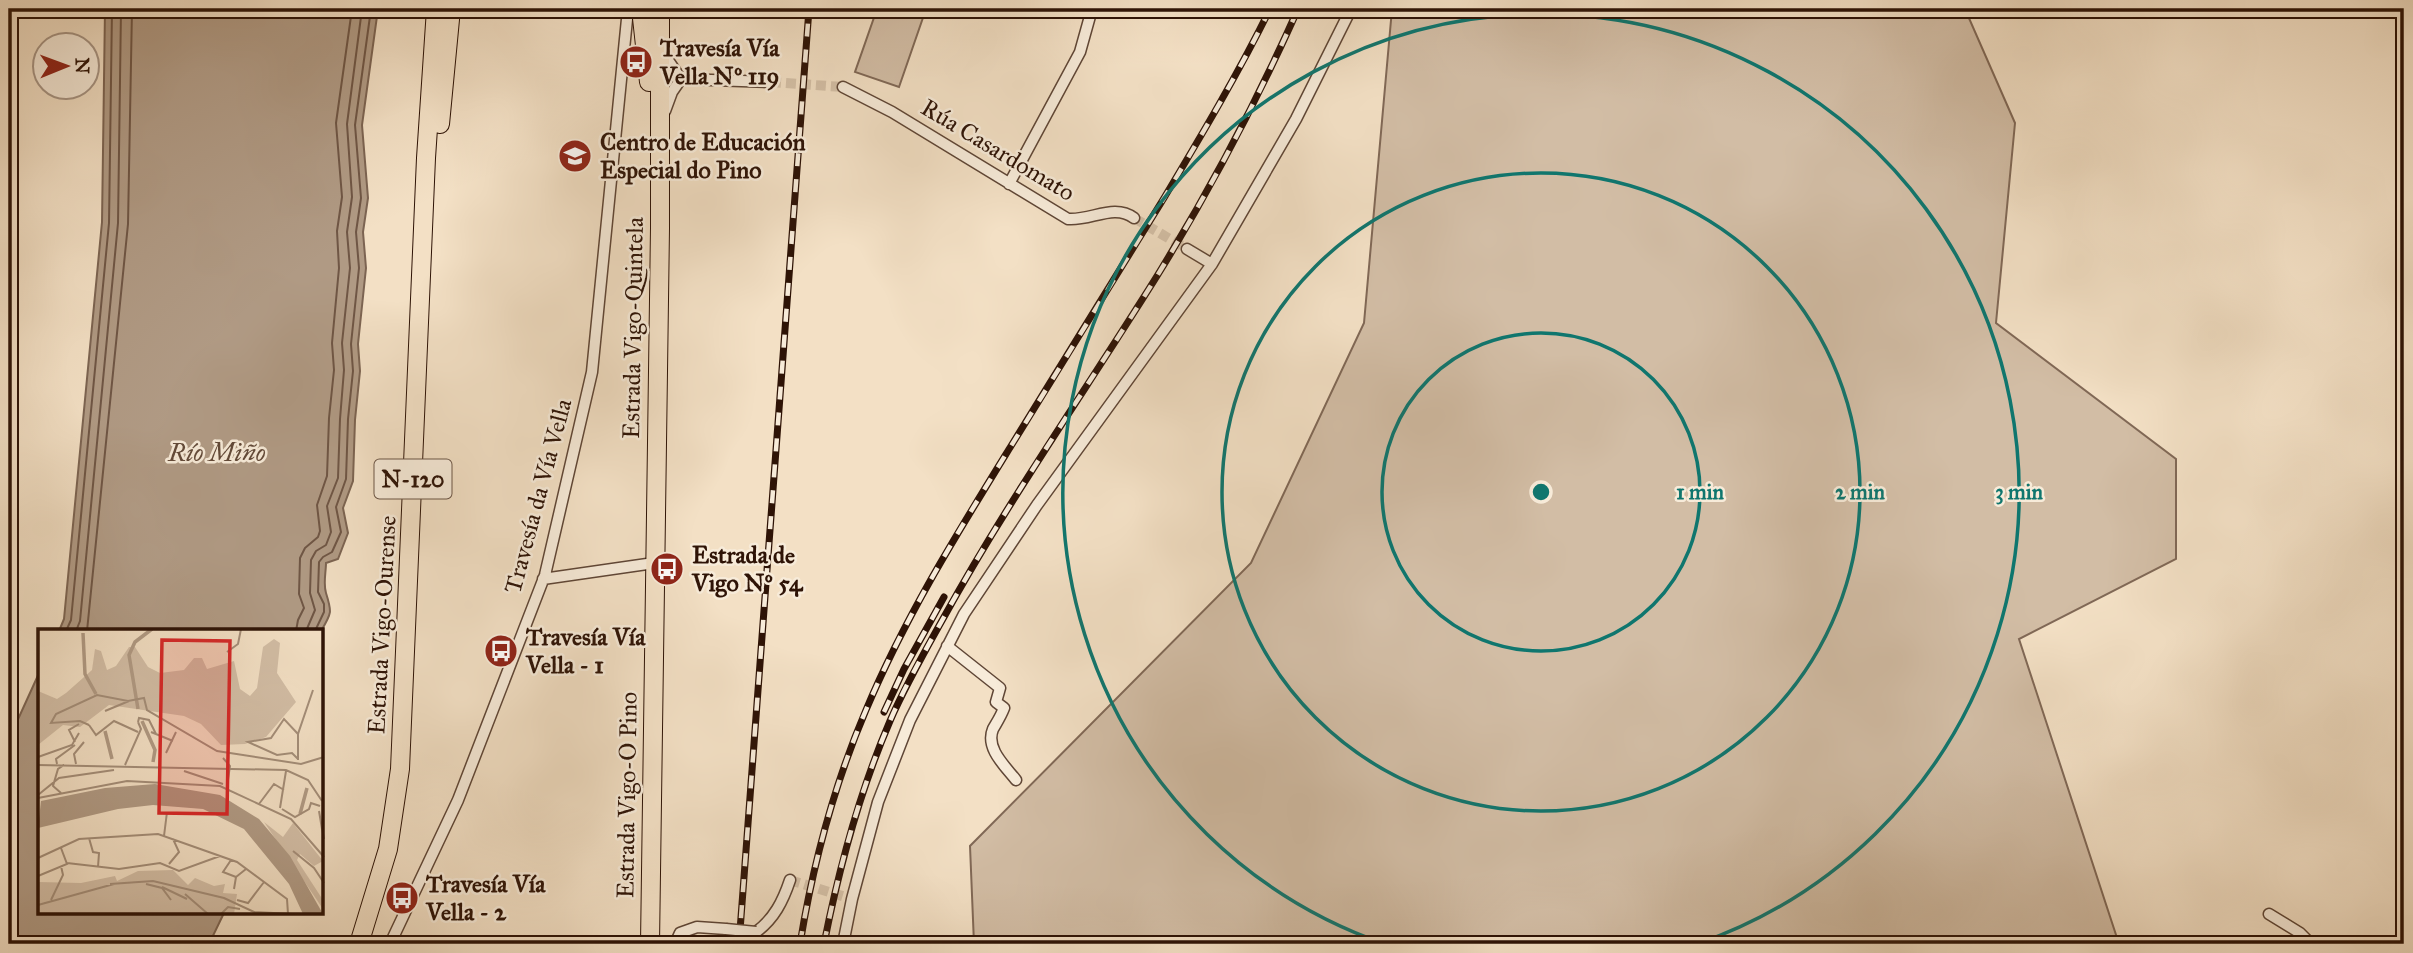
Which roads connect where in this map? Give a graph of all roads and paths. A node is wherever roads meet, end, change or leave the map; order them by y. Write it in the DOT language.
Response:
graph roads {
  1 [pos="436,9"];
  2 [pos="451,9"];
  3 [pos="628,9"];
  4 [pos="641,9"];
  5 [pos="660,9"];
  6 [pos="1092,9"];
  7 [pos="1351,9"];
  8 [pos="660,48"];
  9 [pos="622,74"];
  10 [pos="648,75"];
  11 [pos="681,79"];
  12 [pos="771,82"];
  13 [pos="844,88"];
  14 [pos="659,127"];
  15 [pos="1009,184"];
  16 [pos="1134,218"];
  17 [pos="660,228"];
  18 [pos="1187,249"];
  19 [pos="1212,264"];
  20 [pos="419,348"];
  21 [pos="654,563"];
  22 [pos="543,579"];
  23 [pos="947,646"];
  24 [pos="1016,780"];
  25 [pos="790,880"];
  26 [pos="2269,914"];
  27 [pos="391,942"];
  28 [pos="359,944"];
  29 [pos="408,944"];
  30 [pos="650,944"];
  31 [pos="675,944"];
  32 [pos="843,944"];
  33 [pos="2311,944"];
  1 -- 20 [label="highway, Estrada Vigo-Ourense / N-120"];
  2 -- 20 [label="highway"];
  3 -- 9 [label="street, Travesía da Vía Vella"];
  4 -- 10 [label="highway"];
  5 -- 8 [label="highway, Estrada Vigo-Quintela"];
  6 -- 15 [label="street"];
  7 -- 19 [label="street"];
  8 -- 11 [label="street"];
  8 -- 14 [label="highway, Estrada Vigo-Quintela"];
  9 -- 10 [label="street"];
  9 -- 22 [label="street, Travesía da Vía Vella"];
  10 -- 17 [label="highway"];
  11 -- 12 [label="street"];
  11 -- 14 [label="street"];
  13 -- 15 [label="street, Rúa Casardomato"];
  14 -- 17 [label="highway, Estrada Vigo-Quintela"];
  15 -- 16 [label="street, Rúa Casardomato"];
  17 -- 21 [label="highway, Estrada Vigo-Quintela"];
  18 -- 19 [label="street"];
  19 -- 23 [label="street"];
  20 -- 28 [label="highway, Estrada Vigo-Ourense / N-120"];
  21 -- 22 [label="street"];
  21 -- 30 [label="highway, Estrada Vigo-O Pino"];
  22 -- 27 [label="street, Travesía da Vía Vella"];
  23 -- 24 [label="street"];
  23 -- 32 [label="street"];
  25 -- 31 [label="street, bridge"];
  26 -- 33 [label="street"];
  27 -- 29 [label="street"];
}
